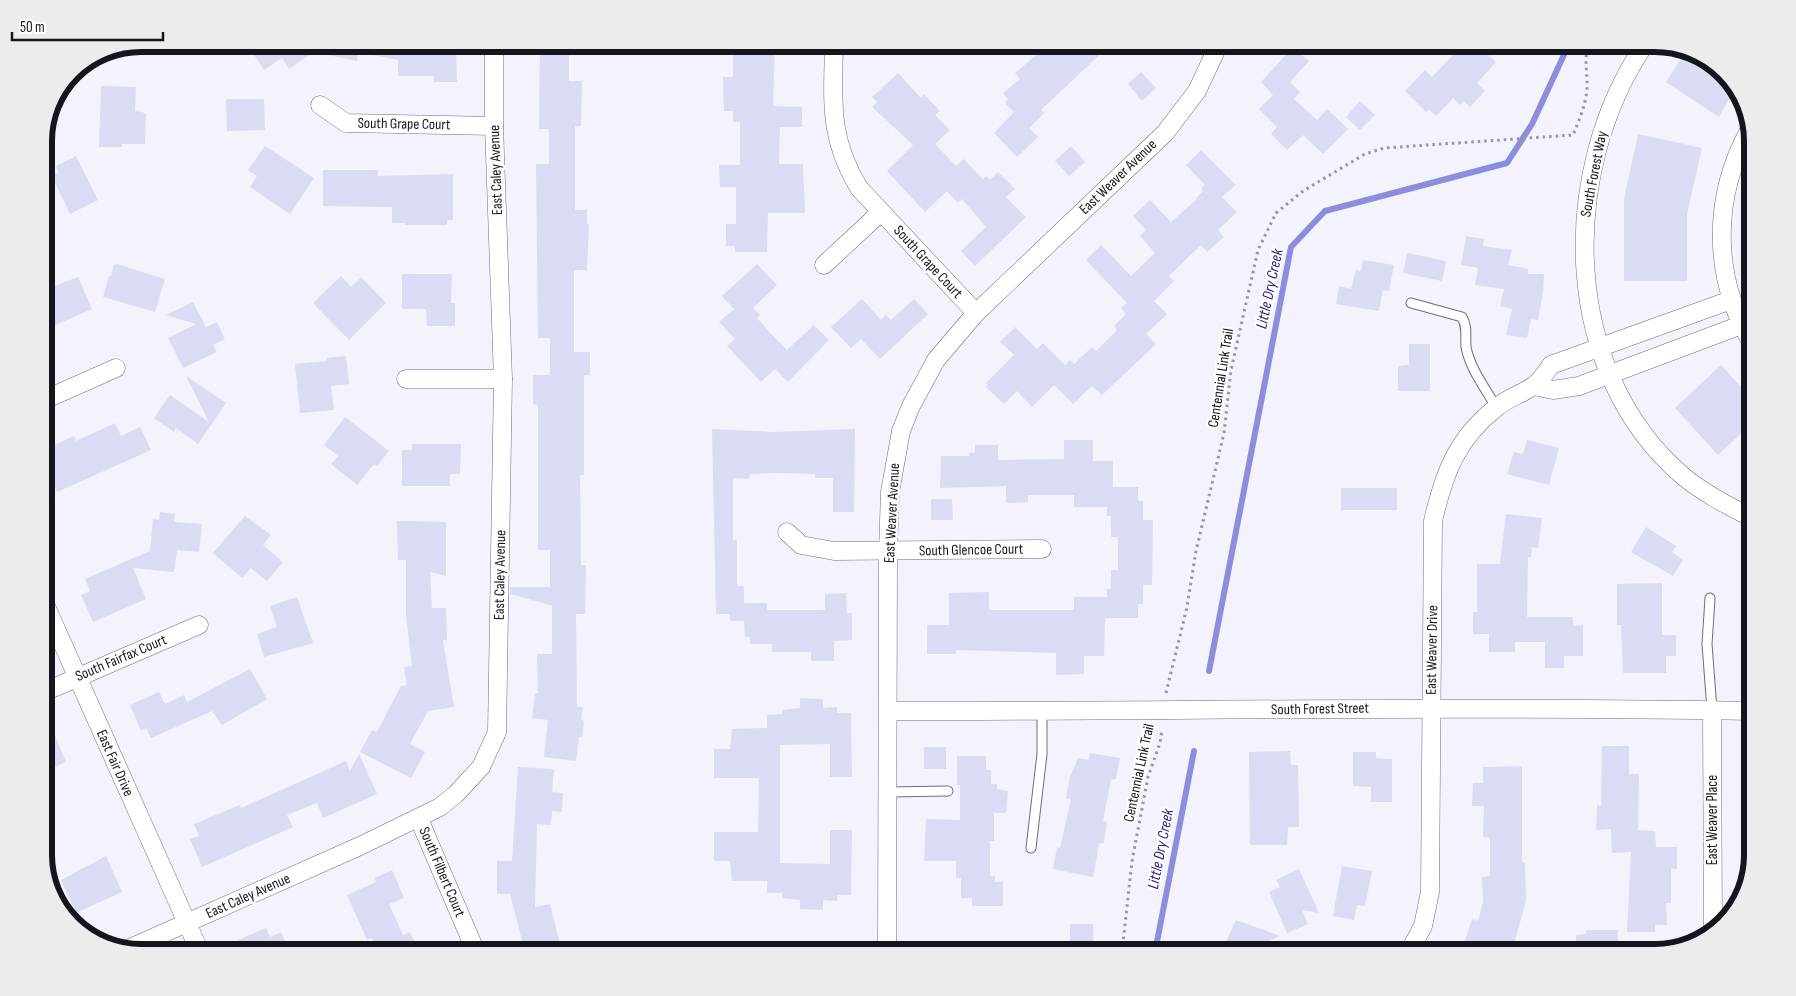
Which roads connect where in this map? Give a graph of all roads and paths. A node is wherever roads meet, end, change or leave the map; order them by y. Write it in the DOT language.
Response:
graph roads {
  1 [pos="494,52"];
  2 [pos="834,52"];
  3 [pos="1215,52"];
  4 [pos="1586,52"];
  5 [pos="1640,52"];
  6 [pos="320,105"];
  7 [pos="494,126"];
  8 [pos="1743,141"];
  9 [pos="881,212"];
  10 [pos="824,266"];
  11 [pos="1731,300"];
  12 [pos="1410,303"];
  13 [pos="976,313"];
  14 [pos="1741,325"];
  15 [pos="1743,329"];
  16 [pos="1600,346"];
  17 [pos="116,368"];
  18 [pos="1610,374"];
  19 [pos="406,379"];
  20 [pos="503,379"];
  21 [pos="1534,386"];
  22 [pos="53,396"];
  23 [pos="1496,407"];
  24 [pos="1744,514"];
  25 [pos="787,532"];
  26 [pos="1042,550"];
  27 [pos="888,552"];
  28 [pos="1710,598"];
  29 [pos="53,622"];
  30 [pos="199,625"];
  31 [pos="77,677"];
  32 [pos="53,688"];
  33 [pos="1431,708"];
  34 [pos="1712,710"];
  35 [pos="888,711"];
  36 [pos="1042,711"];
  37 [pos="1163,711"];
  38 [pos="1744,711"];
  39 [pos="948,791"];
  40 [pos="888,792"];
  41 [pos="419,819"];
  42 [pos="1031,848"];
  43 [pos="1713,921"];
  44 [pos="187,923"];
  45 [pos="140,944"];
  46 [pos="196,944"];
  47 [pos="473,944"];
  48 [pos="887,944"];
  49 [pos="1123,944"];
  50 [pos="1413,944"];
  1 -- 7 [label="street, East Caley Avenue"];
  2 -- 9 [label="street, South Grape Court"];
  3 -- 13 [label="street, East Weaver Avenue"];
  4 -- 37 [label="path, Centennial Link Trail"];
  5 -- 16 [label="street, South Forest Way"];
  6 -- 7 [label="street, South Grape Court"];
  7 -- 20 [label="street, East Caley Avenue"];
  8 -- 11 [label="street"];
  9 -- 10 [label="street, South Grape Court"];
  9 -- 13 [label="street, South Grape Court"];
  11 -- 14 [label="street"];
  11 -- 16 [label="street, East Weaver Drive"];
  12 -- 23 [label="lane"];
  13 -- 27 [label="street, East Weaver Avenue"];
  14 -- 15 [label="street"];
  14 -- 18 [label="street"];
  16 -- 18 [label="street, South Forest Way"];
  16 -- 21 [label="street, East Weaver Drive"];
  17 -- 22 [label="street"];
  18 -- 21 [label="street"];
  18 -- 24 [label="street, South Forest Way"];
  19 -- 20 [label="street"];
  20 -- 41 [label="street, East Caley Avenue"];
  21 -- 23 [label="street, East Weaver Drive"];
  23 -- 33 [label="street, East Weaver Drive"];
  25 -- 27 [label="street, South Glencoe Court"];
  26 -- 27 [label="street, South Glencoe Court"];
  27 -- 35 [label="street, East Weaver Avenue"];
  28 -- 34 [label="lane"];
  29 -- 31 [label="street, East Fair Drive"];
  30 -- 31 [label="street, South Fairfax Court"];
  31 -- 32 [label="street, South Fairfax Court"];
  31 -- 44 [label="street, East Fair Drive"];
  33 -- 34 [label="street, South Forest Street"];
  33 -- 37 [label="street, South Forest Street"];
  33 -- 50 [label="street, East Weaver Drive"];
  34 -- 38 [label="street, South Forest Street"];
  34 -- 43 [label="street, East Weaver Place"];
  35 -- 36 [label="street, South Forest Street"];
  35 -- 40 [label="street, East Weaver Avenue"];
  36 -- 37 [label="street, South Forest Street"];
  36 -- 42 [label="lane"];
  37 -- 49 [label="path, Centennial Link Trail"];
  39 -- 40 [label="lane"];
  40 -- 48 [label="street, East Weaver Avenue"];
  41 -- 44 [label="street, East Caley Avenue"];
  41 -- 47 [label="street, South Filbert Court"];
  44 -- 45 [label="street"];
  44 -- 46 [label="street, East Fair Drive"];
}
